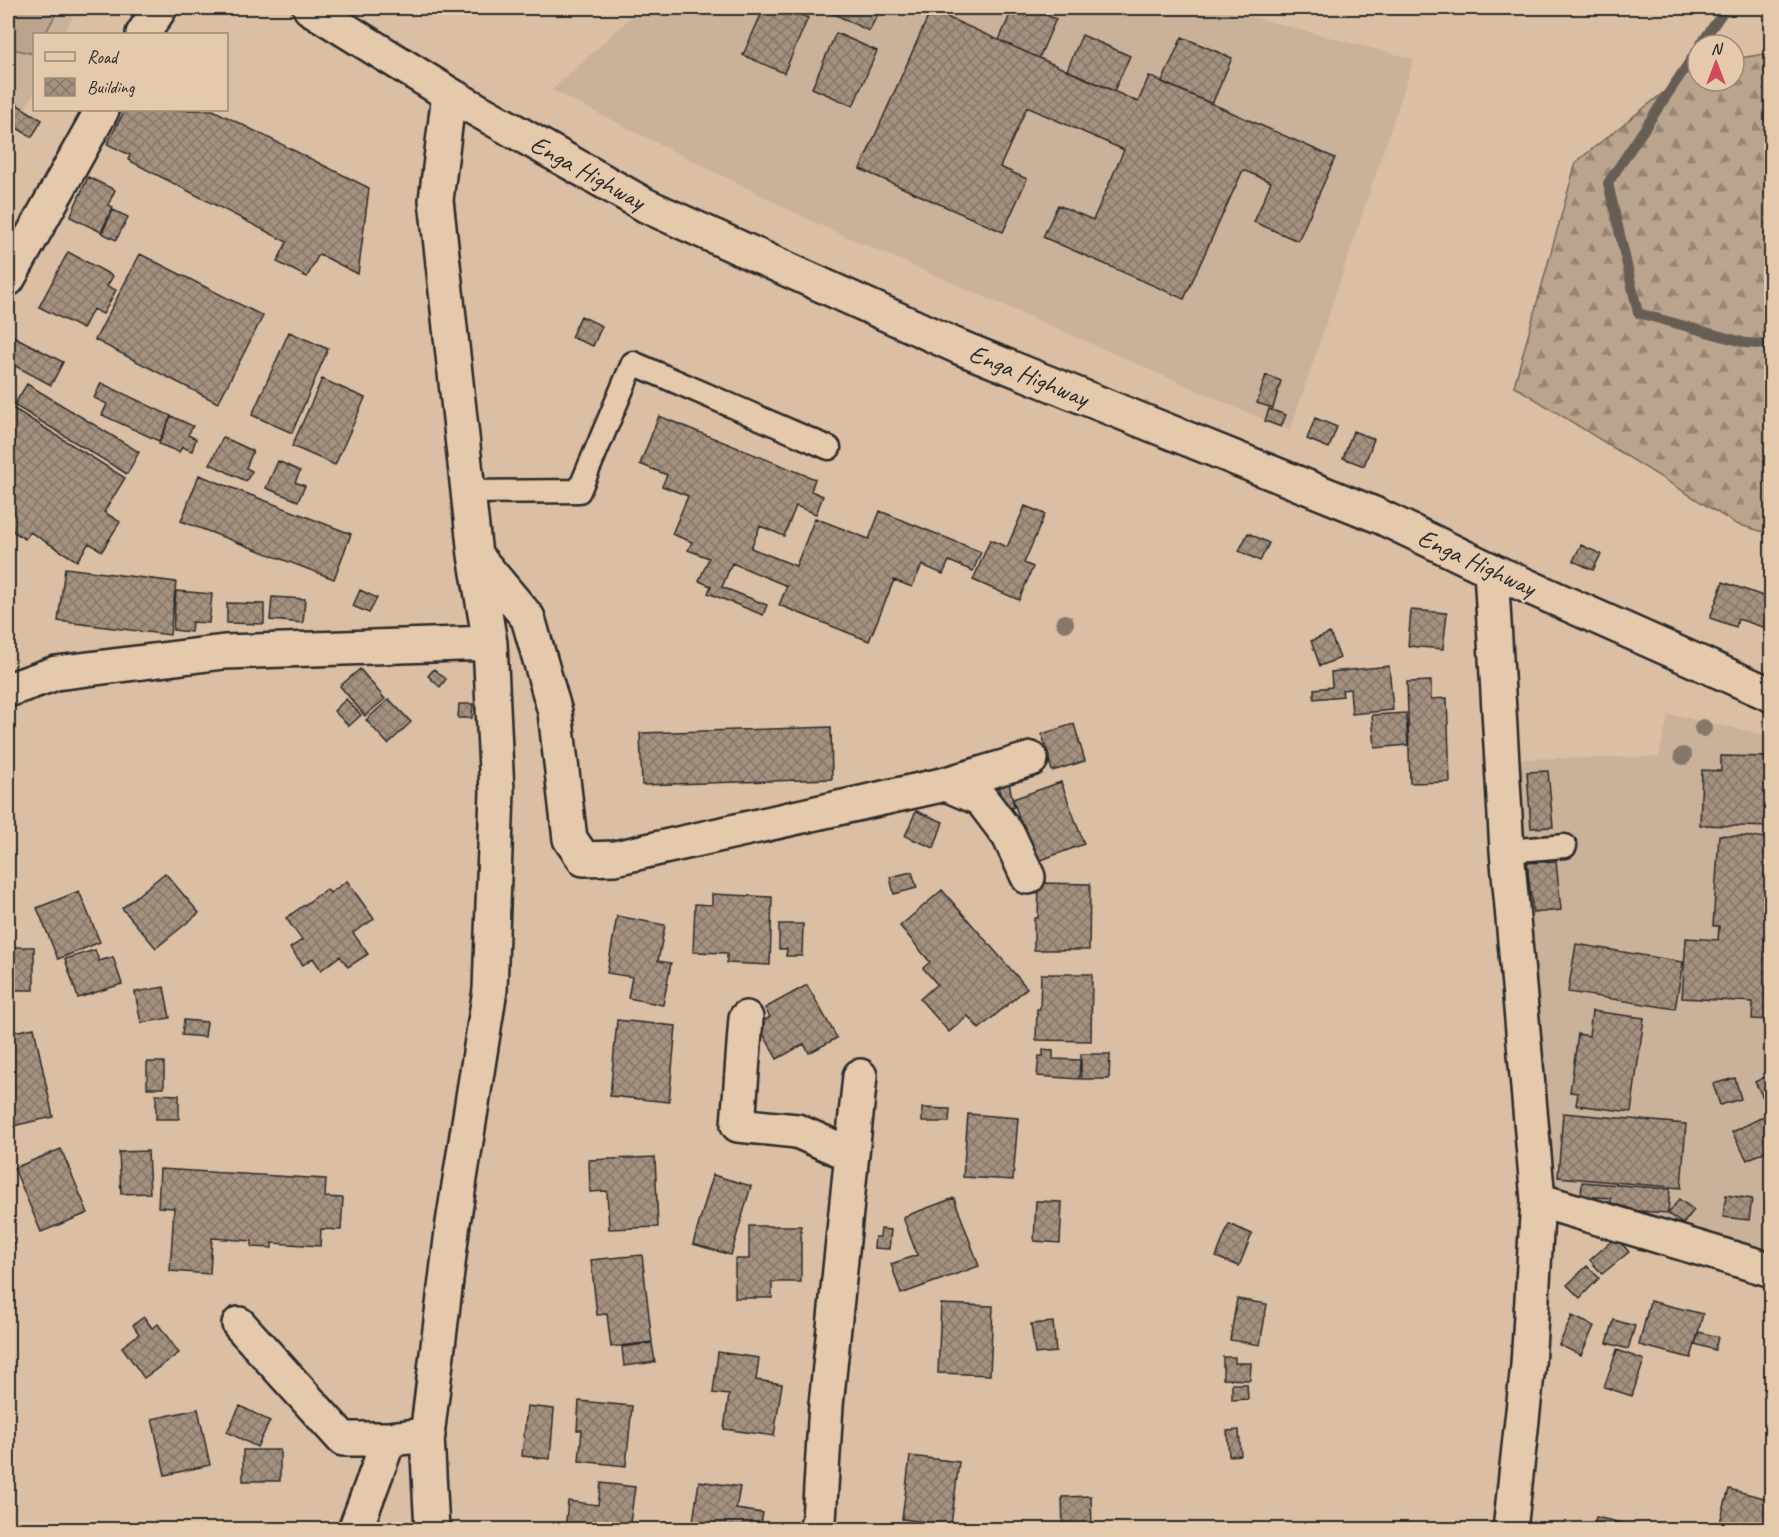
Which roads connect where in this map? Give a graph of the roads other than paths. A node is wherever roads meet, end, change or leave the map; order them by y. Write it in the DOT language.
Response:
graph roads {
  1 [pos="159,8"];
  2 [pos="310,8"];
  3 [pos="144,33"];
  4 [pos="449,94"];
  5 [pos="101,111"];
  6 [pos="8,279"];
  7 [pos="829,448"];
  8 [pos="468,492"];
  9 [pos="475,555"];
  10 [pos="1491,570"];
  11 [pos="490,643"];
  12 [pos="8,690"];
  13 [pos="1772,695"];
  14 [pos="1031,759"];
  15 [pos="946,784"];
  16 [pos="1565,846"];
  17 [pos="1507,851"];
  18 [pos="1028,877"];
  19 [pos="746,1018"];
  20 [pos="860,1076"];
  21 [pos="852,1155"];
  22 [pos="1538,1200"];
  23 [pos="1772,1270"];
  24 [pos="239,1324"];
  25 [pos="428,1435"];
  26 [pos="389,1439"];
  27 [pos="435,1527"];
  28 [pos="355,1530"];
  29 [pos="815,1530"];
  30 [pos="1510,1530"];
  1 -- 3 [label="street"];
  2 -- 4 [label="street, Enga Highway"];
  4 -- 8 [label="street"];
  4 -- 10 [label="street, Enga Highway"];
  5 -- 6 [label="street"];
  7 -- 8 [label="lane"];
  8 -- 9 [label="street"];
  9 -- 11 [label="street"];
  9 -- 15 [label="street"];
  10 -- 13 [label="street, Enga Highway"];
  10 -- 17 [label="street"];
  11 -- 12 [label="street"];
  11 -- 25 [label="street"];
  14 -- 15 [label="street"];
  15 -- 18 [label="street"];
  16 -- 17 [label="lane"];
  17 -- 22 [label="street"];
  19 -- 21 [label="street"];
  20 -- 21 [label="street"];
  21 -- 29 [label="street"];
  22 -- 23 [label="street"];
  22 -- 30 [label="street"];
  24 -- 26 [label="street"];
  25 -- 26 [label="street"];
  25 -- 27 [label="street"];
  26 -- 28 [label="street"];
}
